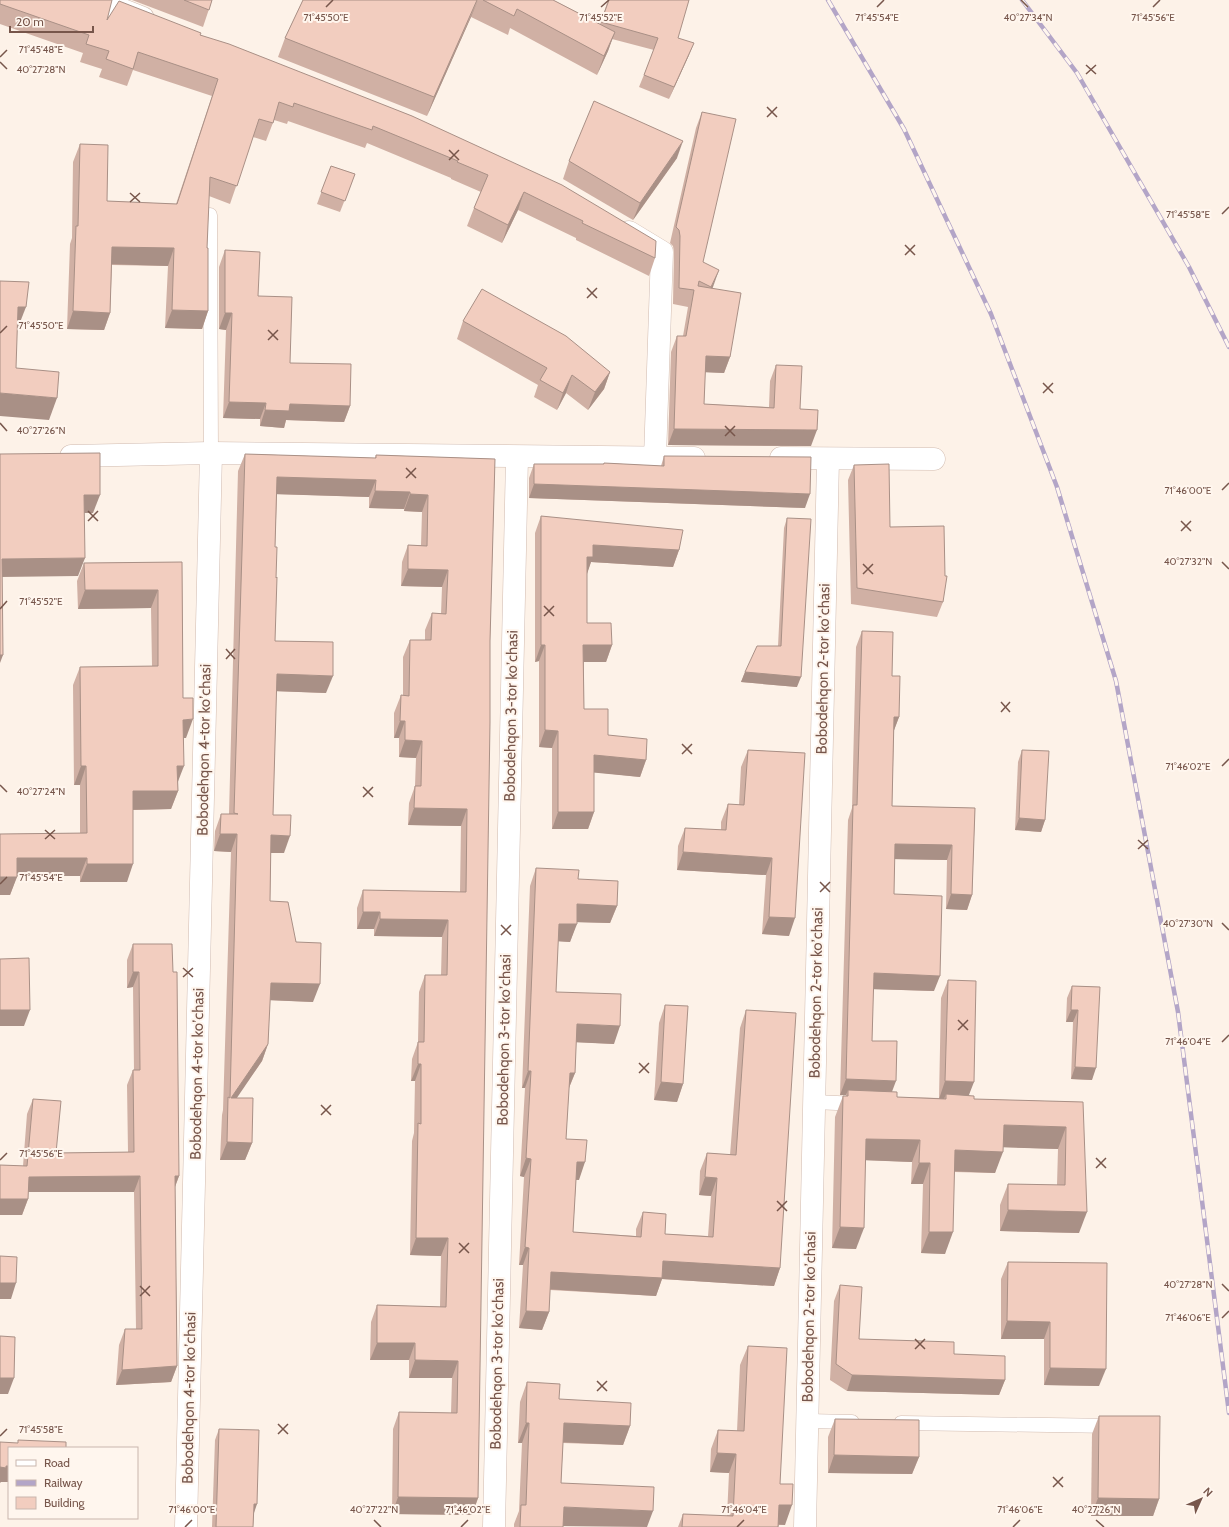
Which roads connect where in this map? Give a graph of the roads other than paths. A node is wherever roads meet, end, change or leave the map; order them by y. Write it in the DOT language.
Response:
graph roads {
  1 [pos="98,0"];
  2 [pos="162,25"];
  3 [pos="210,215"];
  4 [pos="615,224"];
  5 [pos="211,453"];
  6 [pos="55,456"];
  7 [pos="517,457"];
  8 [pos="655,458"];
  9 [pos="710,458"];
  10 [pos="765,458"];
  11 [pos="828,459"];
  12 [pos="934,459"];
  13 [pos="814,1102"];
  14 [pos="870,1104"];
  15 [pos="807,1422"];
  16 [pos="863,1422"];
  17 [pos="887,1423"];
  18 [pos="1126,1426"];
  19 [pos="186,1527"];
  20 [pos="494,1527"];
  21 [pos="804,1527"];
  1 -- 2 [label="street"];
  3 -- 5 [label="lane"];
  4 -- 8 [label="street"];
  5 -- 6 [label="street"];
  5 -- 7 [label="street"];
  5 -- 19 [label="street, Bobodehqon 4-tor koʼchasi"];
  7 -- 8 [label="street"];
  7 -- 20 [label="street, Bobodehqon 3-tor koʼchasi"];
  8 -- 9 [label="street"];
  10 -- 11 [label="street"];
  11 -- 12 [label="street"];
  11 -- 13 [label="street, Bobodehqon 2-tor koʼchasi"];
  13 -- 14 [label="lane"];
  13 -- 15 [label="street, Bobodehqon 2-tor koʼchasi"];
  15 -- 16 [label="lane"];
  15 -- 21 [label="street, Bobodehqon 2-tor koʼchasi"];
  17 -- 18 [label="lane"];
}
